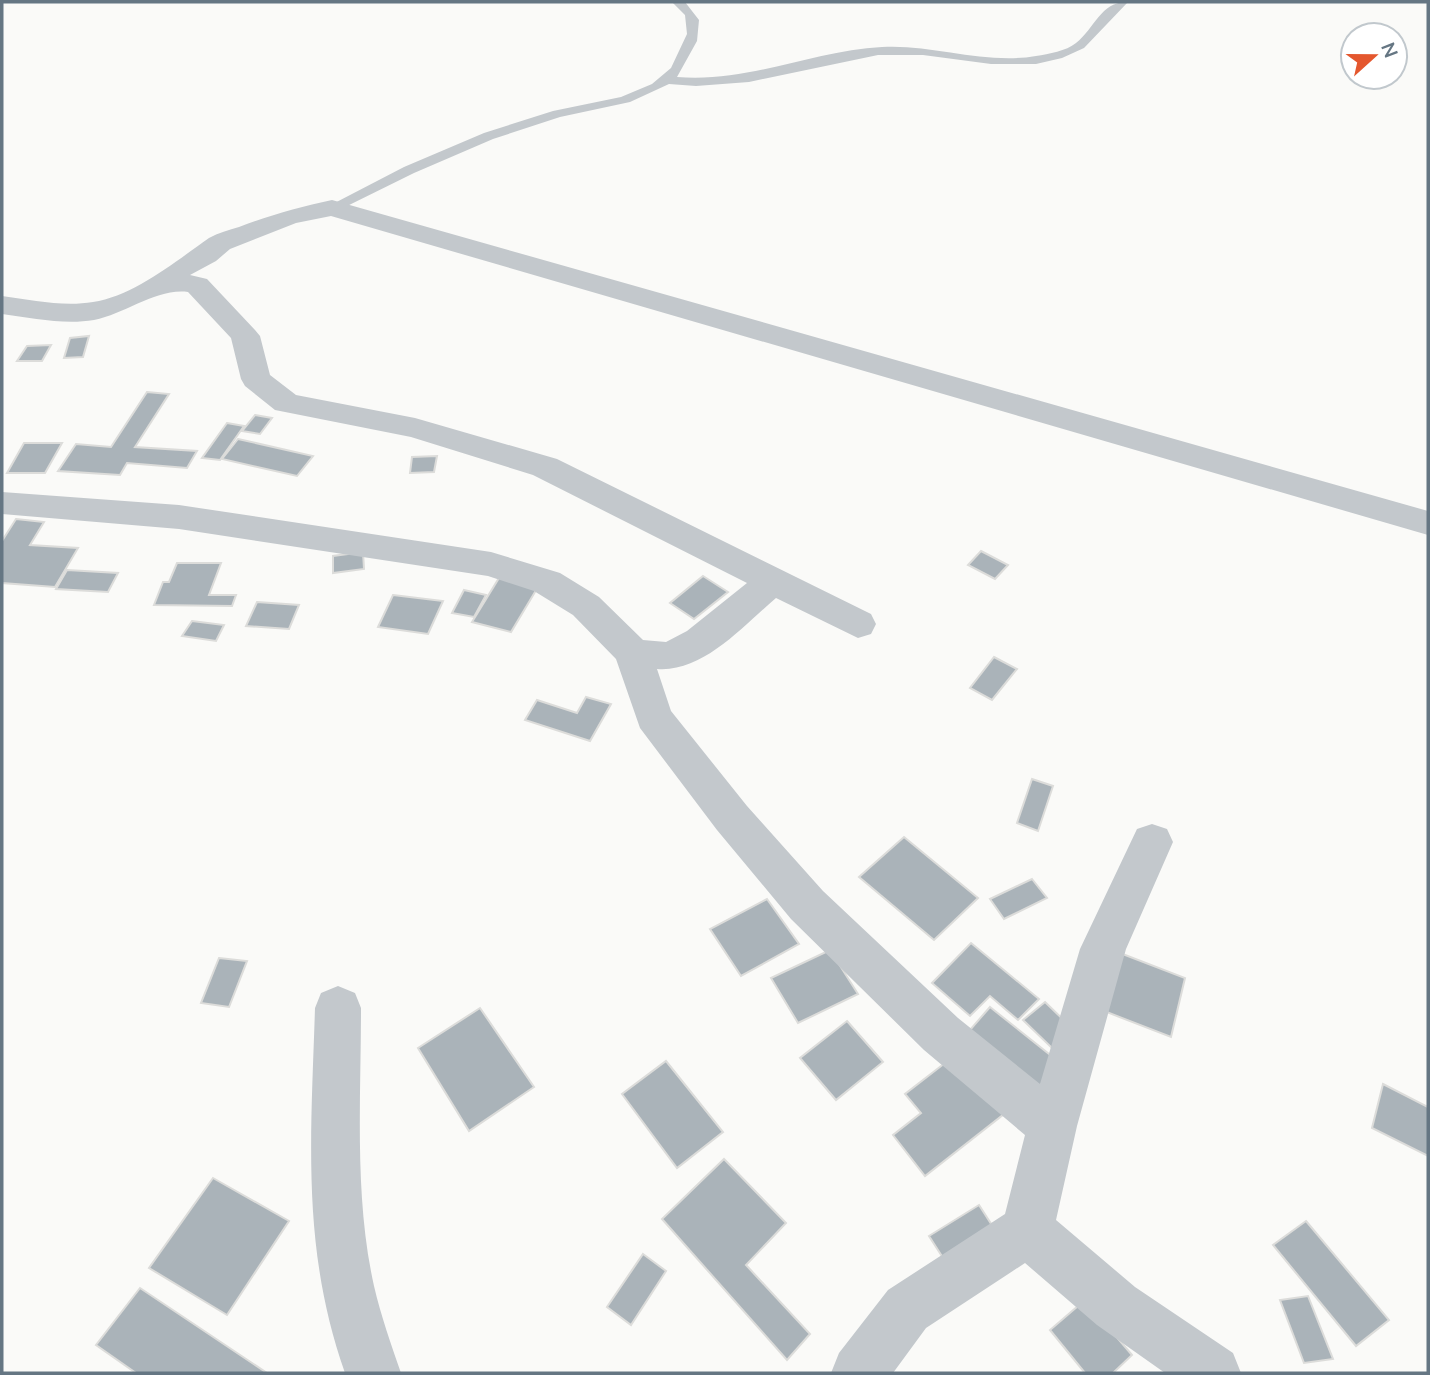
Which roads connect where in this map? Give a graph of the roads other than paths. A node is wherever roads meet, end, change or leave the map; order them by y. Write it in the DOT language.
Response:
graph roads {
  1 [pos="678,2"];
  2 [pos="1122,2"];
  3 [pos="668,79"];
  4 [pos="332,208"];
  5 [pos="162,286"];
  6 [pos="2,305"];
  7 [pos="2,503"];
  8 [pos="1428,523"];
  9 [pos="774,581"];
  10 [pos="858,624"];
  11 [pos="633,653"];
  12 [pos="1152,842"];
  13 [pos="338,1008"];
  14 [pos="1052,1126"];
  15 [pos="1027,1230"];
  16 [pos="373,1373"];
  17 [pos="859,1373"];
  18 [pos="1213,1373"];
  1 -- 3 [label="lane"];
  2 -- 3 [label="lane"];
  3 -- 4 [label="lane"];
  4 -- 5 [label="street"];
  4 -- 8 [label="street"];
  5 -- 6 [label="street"];
  5 -- 9 [label="street"];
  7 -- 11 [label="street"];
  9 -- 10 [label="street"];
  9 -- 11 [label="street"];
  11 -- 14 [label="street"];
  12 -- 14 [label="street"];
  13 -- 16 [label="street"];
  14 -- 15 [label="street"];
  15 -- 17 [label="street"];
  15 -- 18 [label="street"];
}
